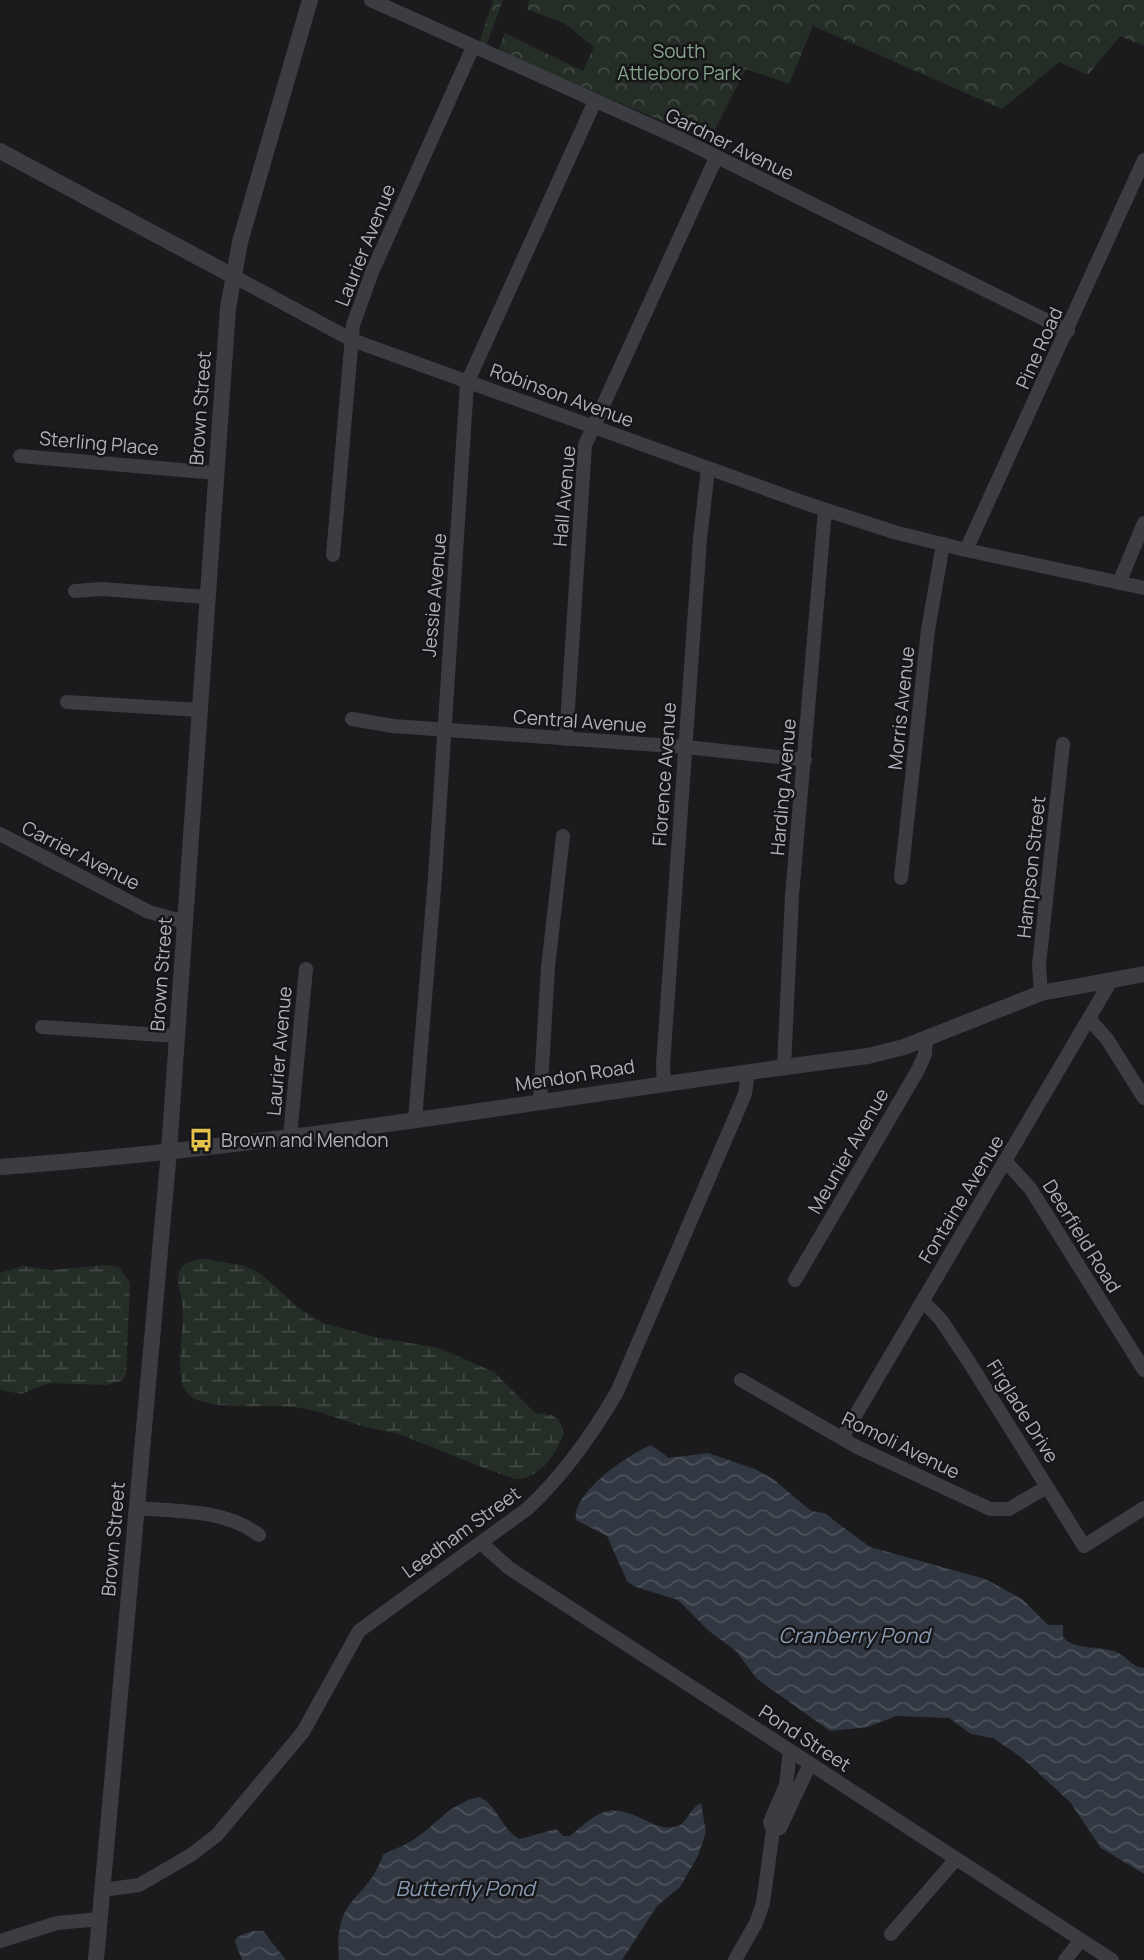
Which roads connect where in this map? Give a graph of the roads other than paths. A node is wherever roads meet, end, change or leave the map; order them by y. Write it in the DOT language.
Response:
graph roads {
  1 [pos="310,0"];
  2 [pos="371,0"];
  3 [pos="473,47"];
  4 [pos="595,101"];
  5 [pos="0,151"];
  6 [pos="716,158"];
  7 [pos="1144,160"];
  8 [pos="233,276"];
  9 [pos="1068,331"];
  10 [pos="352,340"];
  11 [pos="467,383"];
  12 [pos="592,428"];
  13 [pos="20,456"];
  14 [pos="708,469"];
  15 [pos="216,473"];
  16 [pos="825,510"];
  17 [pos="1144,523"];
  18 [pos="943,544"];
  19 [pos="966,550"];
  20 [pos="333,555"];
  21 [pos="1119,583"];
  22 [pos="1144,588"];
  23 [pos="75,591"];
  24 [pos="208,597"];
  25 [pos="67,702"];
  26 [pos="200,710"];
  27 [pos="352,719"];
  28 [pos="443,730"];
  29 [pos="566,739"];
  30 [pos="1063,744"];
  31 [pos="686,747"];
  32 [pos="805,760"];
  33 [pos="0,834"];
  34 [pos="563,836"];
  35 [pos="901,878"];
  36 [pos="185,922"];
  37 [pos="306,969"];
  38 [pos="1144,974"];
  39 [pos="1112,979"];
  40 [pos="1041,993"];
  41 [pos="1090,1020"];
  42 [pos="42,1027"];
  43 [pos="177,1036"];
  44 [pos="926,1038"];
  45 [pos="784,1067"];
  46 [pos="748,1072"];
  47 [pos="664,1083"];
  48 [pos="1144,1098"];
  49 [pos="540,1102"];
  50 [pos="415,1119"];
  51 [pos="290,1136"];
  52 [pos="169,1151"];
  53 [pos="1006,1162"];
  54 [pos="0,1167"];
  55 [pos="795,1280"];
  56 [pos="923,1301"];
  57 [pos="1144,1370"];
  58 [pos="741,1380"];
  59 [pos="842,1438"];
  60 [pos="1047,1487"];
  61 [pos="137,1508"];
  62 [pos="1144,1508"];
  63 [pos="259,1535"];
  64 [pos="481,1543"];
  65 [pos="790,1751"];
  66 [pos="810,1764"];
  67 [pos="773,1830"];
  68 [pos="956,1859"];
  69 [pos="103,1889"];
  70 [pos="100,1919"];
  71 [pos="891,1934"];
  72 [pos="1081,1940"];
  73 [pos="0,1941"];
  74 [pos="96,1960"];
  75 [pos="735,1960"];
  76 [pos="1065,1960"];
  77 [pos="1112,1960"];
  1 -- 8 [label="street, Brown Street"];
  2 -- 3 [label="street, Gardner Avenue"];
  3 -- 4 [label="street, Gardner Avenue"];
  3 -- 10 [label="street, Laurier Avenue"];
  4 -- 6 [label="street, Gardner Avenue"];
  4 -- 11 [label="street, Jessie Avenue"];
  5 -- 8 [label="street, Robinson Avenue"];
  6 -- 9 [label="street, Gardner Avenue"];
  6 -- 12 [label="street, Hall Avenue"];
  7 -- 9 [label="street, Pine Road"];
  8 -- 10 [label="street, Robinson Avenue"];
  8 -- 15 [label="street, Brown Street"];
  9 -- 19 [label="street, Pine Road"];
  10 -- 11 [label="street, Robinson Avenue"];
  10 -- 20 [label="street, Laurier Avenue"];
  11 -- 12 [label="street, Robinson Avenue"];
  11 -- 28 [label="street, Jessie Avenue"];
  12 -- 14 [label="street, Robinson Avenue"];
  12 -- 29 [label="street, Hall Avenue"];
  13 -- 15 [label="street, Sterling Place"];
  14 -- 16 [label="street, Robinson Avenue"];
  14 -- 31 [label="street, Florence Avenue"];
  15 -- 24 [label="street, Brown Street"];
  16 -- 18 [label="street, Robinson Avenue"];
  16 -- 32 [label="street, Harding Avenue"];
  17 -- 21 [label="street"];
  18 -- 19 [label="street, Robinson Avenue"];
  18 -- 35 [label="street, Morris Avenue"];
  19 -- 21 [label="street, Robinson Avenue"];
  21 -- 22 [label="street, Robinson Avenue"];
  23 -- 24 [label="street"];
  24 -- 26 [label="street, Brown Street"];
  25 -- 26 [label="street"];
  26 -- 36 [label="street, Brown Street"];
  27 -- 28 [label="street, Central Avenue"];
  28 -- 29 [label="street, Central Avenue"];
  28 -- 50 [label="street, Jessie Avenue"];
  29 -- 31 [label="street, Central Avenue"];
  30 -- 40 [label="street, Hampson Street"];
  31 -- 32 [label="street, Central Avenue"];
  31 -- 47 [label="street, Florence Avenue"];
  32 -- 45 [label="street, Harding Avenue"];
  33 -- 36 [label="street, Carrier Avenue"];
  34 -- 49 [label="street"];
  36 -- 43 [label="street, Brown Street"];
  37 -- 51 [label="street, Laurier Avenue"];
  38 -- 39 [label="street, Mendon Road"];
  39 -- 40 [label="street, Mendon Road"];
  39 -- 41 [label="street, Fontaine Avenue"];
  40 -- 44 [label="street, Mendon Road"];
  41 -- 48 [label="street"];
  41 -- 53 [label="street, Fontaine Avenue"];
  42 -- 43 [label="street"];
  43 -- 52 [label="street, Brown Street"];
  44 -- 45 [label="street, Mendon Road"];
  44 -- 55 [label="street, Meunier Avenue"];
  45 -- 46 [label="street, Mendon Road"];
  46 -- 47 [label="street, Mendon Road"];
  46 -- 64 [label="street, Leedham Street"];
  47 -- 49 [label="street, Mendon Road"];
  49 -- 50 [label="street, Mendon Road"];
  50 -- 51 [label="street, Mendon Road"];
  51 -- 52 [label="street, Mendon Road"];
  52 -- 54 [label="street, Mendon Road"];
  52 -- 61 [label="street, Brown Street"];
  53 -- 56 [label="street, Fontaine Avenue"];
  53 -- 57 [label="street, Deerfield Road"];
  56 -- 59 [label="street, Fontaine Avenue"];
  56 -- 60 [label="street, Firglade Drive"];
  58 -- 59 [label="street, Romoli Avenue"];
  59 -- 60 [label="street, Romoli Avenue"];
  60 -- 62 [label="street, Firglade Drive"];
  61 -- 63 [label="street"];
  61 -- 69 [label="street, Brown Street"];
  64 -- 65 [label="street, Pond Street"];
  64 -- 69 [label="street, Leedham Street"];
  65 -- 66 [label="street, Pond Street"];
  65 -- 67 [label="street"];
  66 -- 67 [label="street"];
  66 -- 68 [label="street, Pond Street"];
  67 -- 75 [label="street"];
  68 -- 71 [label="street"];
  68 -- 72 [label="street, Pond Street"];
  69 -- 70 [label="street, Brown Street"];
  70 -- 73 [label="street"];
  70 -- 74 [label="street, Brown Street"];
  72 -- 76 [label="street"];
  72 -- 77 [label="street, Pond Street"];
}
